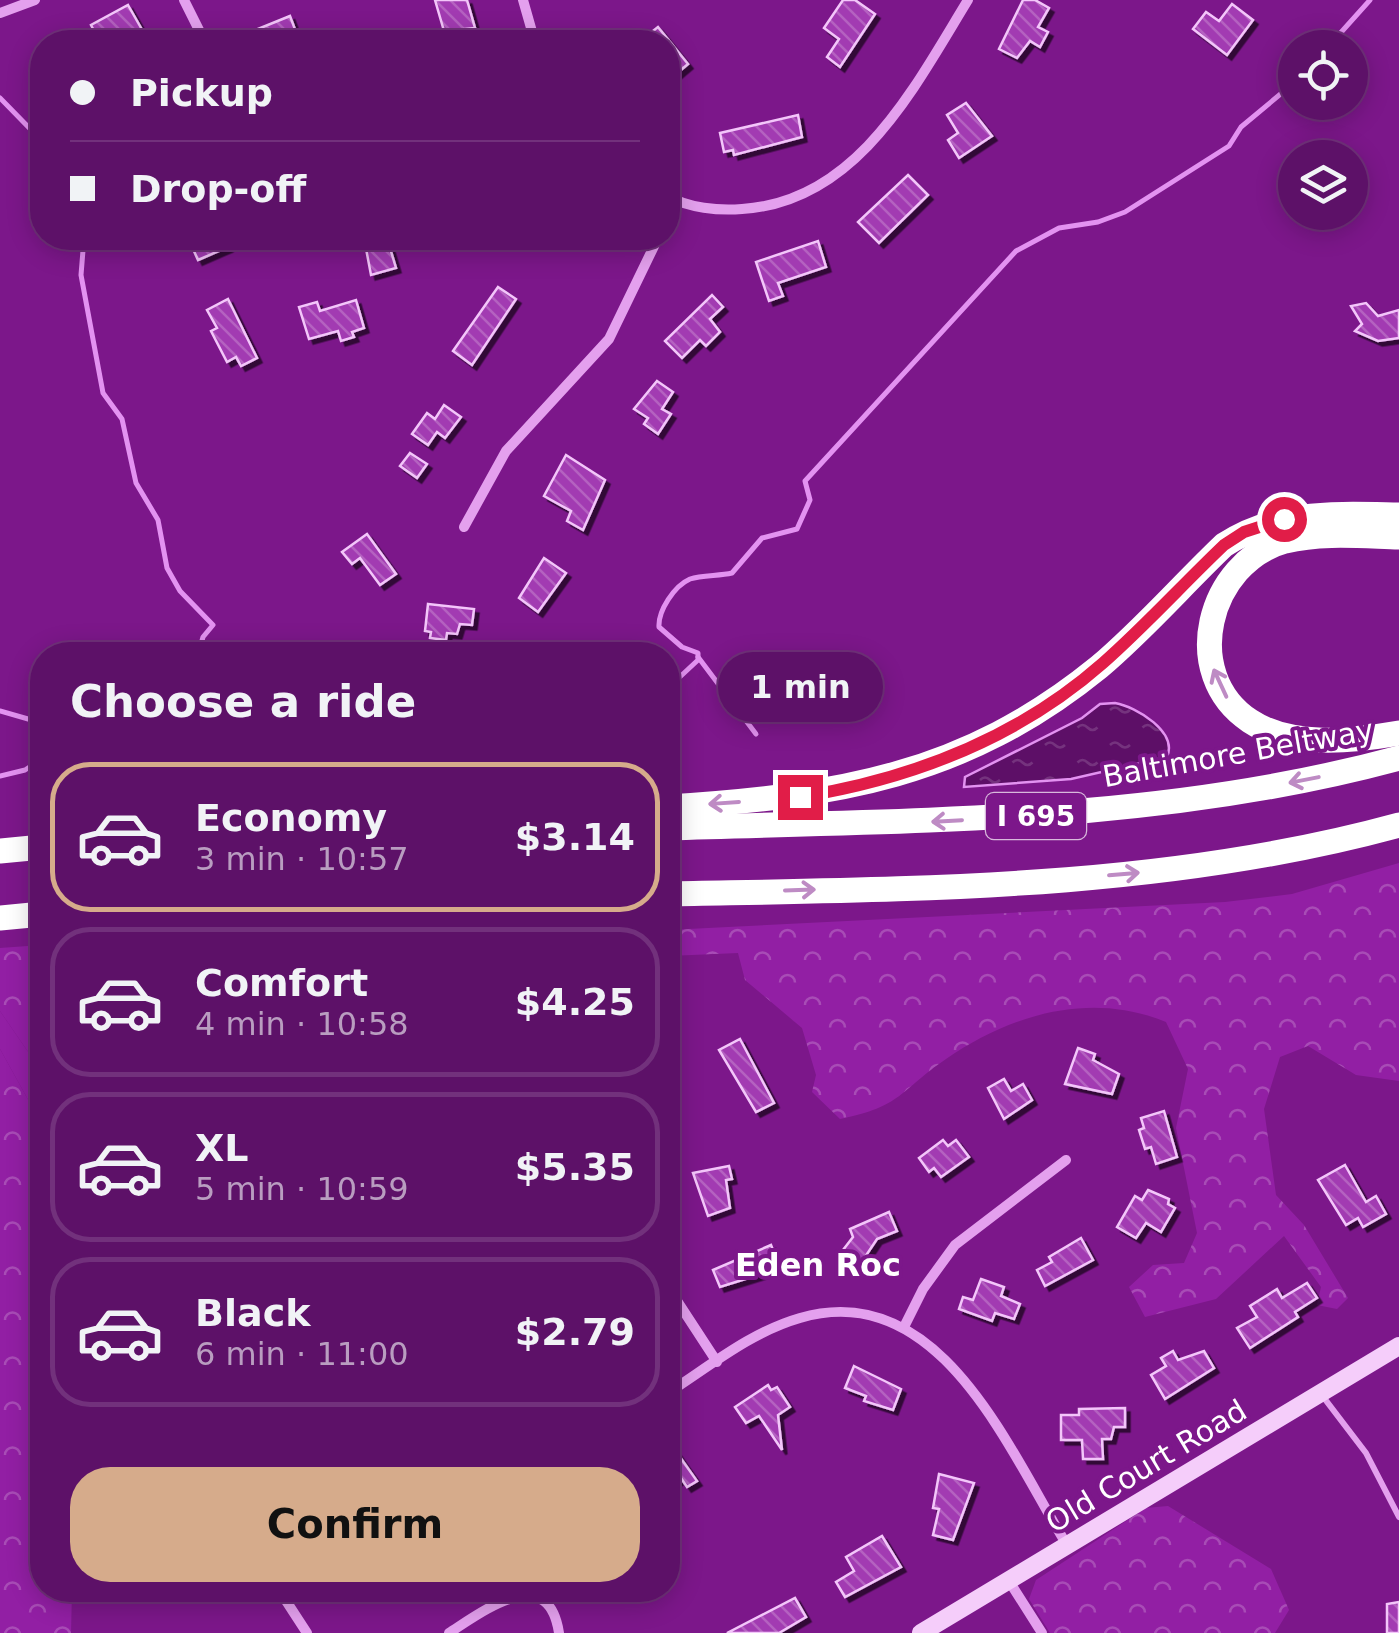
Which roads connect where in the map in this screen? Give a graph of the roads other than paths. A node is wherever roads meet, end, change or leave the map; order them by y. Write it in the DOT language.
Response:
graph roads {
  1 [pos="34,0"];
  2 [pos="184,0"];
  3 [pos="523,0"];
  4 [pos="968,0"];
  5 [pos="0,13"];
  6 [pos="199,30"];
  7 [pos="532,30"];
  8 [pos="680,200"];
  9 [pos="652,250"];
  10 [pos="1399,515"];
  11 [pos="464,527"];
  12 [pos="1399,538"];
  13 [pos="1399,733"];
  14 [pos="1399,758"];
  15 [pos="680,806"];
  16 [pos="1399,825"];
  17 [pos="680,828"];
  18 [pos="30,849"];
  19 [pos="0,851"];
  20 [pos="680,894"];
  21 [pos="30,915"];
  22 [pos="0,918"];
  23 [pos="1066,1160"];
  24 [pos="680,1306"];
  25 [pos="904,1326"];
  26 [pos="1399,1346"];
  27 [pos="716,1362"];
  28 [pos="680,1385"];
  29 [pos="1320,1393"];
  30 [pos="1399,1518"];
  31 [pos="1067,1545"];
  32 [pos="1009,1580"];
  33 [pos="286,1602"];
  34 [pos="498,1602"];
  35 [pos="543,1602"];
  36 [pos="307,1633"];
  37 [pos="448,1633"];
  38 [pos="559,1633"];
  39 [pos="921,1633"];
  40 [pos="1042,1633"];
  1 -- 5 [label="street"];
  2 -- 6 [label="street"];
  3 -- 7 [label="street"];
  4 -- 8 [label="street"];
  9 -- 11 [label="street"];
  10 -- 15 [label="highway, one-way"];
  13 -- 12 [label="highway, one-way"];
  14 -- 17 [label="highway, Baltimore Beltway / I 695, one-way"];
  20 -- 16 [label="highway, I 695, one-way"];
  18 -- 19 [label="highway"];
  21 -- 22 [label="highway"];
  23 -- 25 [label="street"];
  24 -- 27 [label="street"];
  25 -- 27 [label="street"];
  25 -- 31 [label="street"];
  26 -- 29 [label="main road, Old Court Road"];
  27 -- 28 [label="street"];
  29 -- 30 [label="lane"];
  29 -- 31 [label="main road, Old Court Road"];
  31 -- 32 [label="main road, Old Court Road"];
  32 -- 39 [label="main road, Old Court Road"];
  32 -- 40 [label="street"];
  33 -- 36 [label="street"];
  34 -- 37 [label="street"];
  35 -- 38 [label="street"];
}
